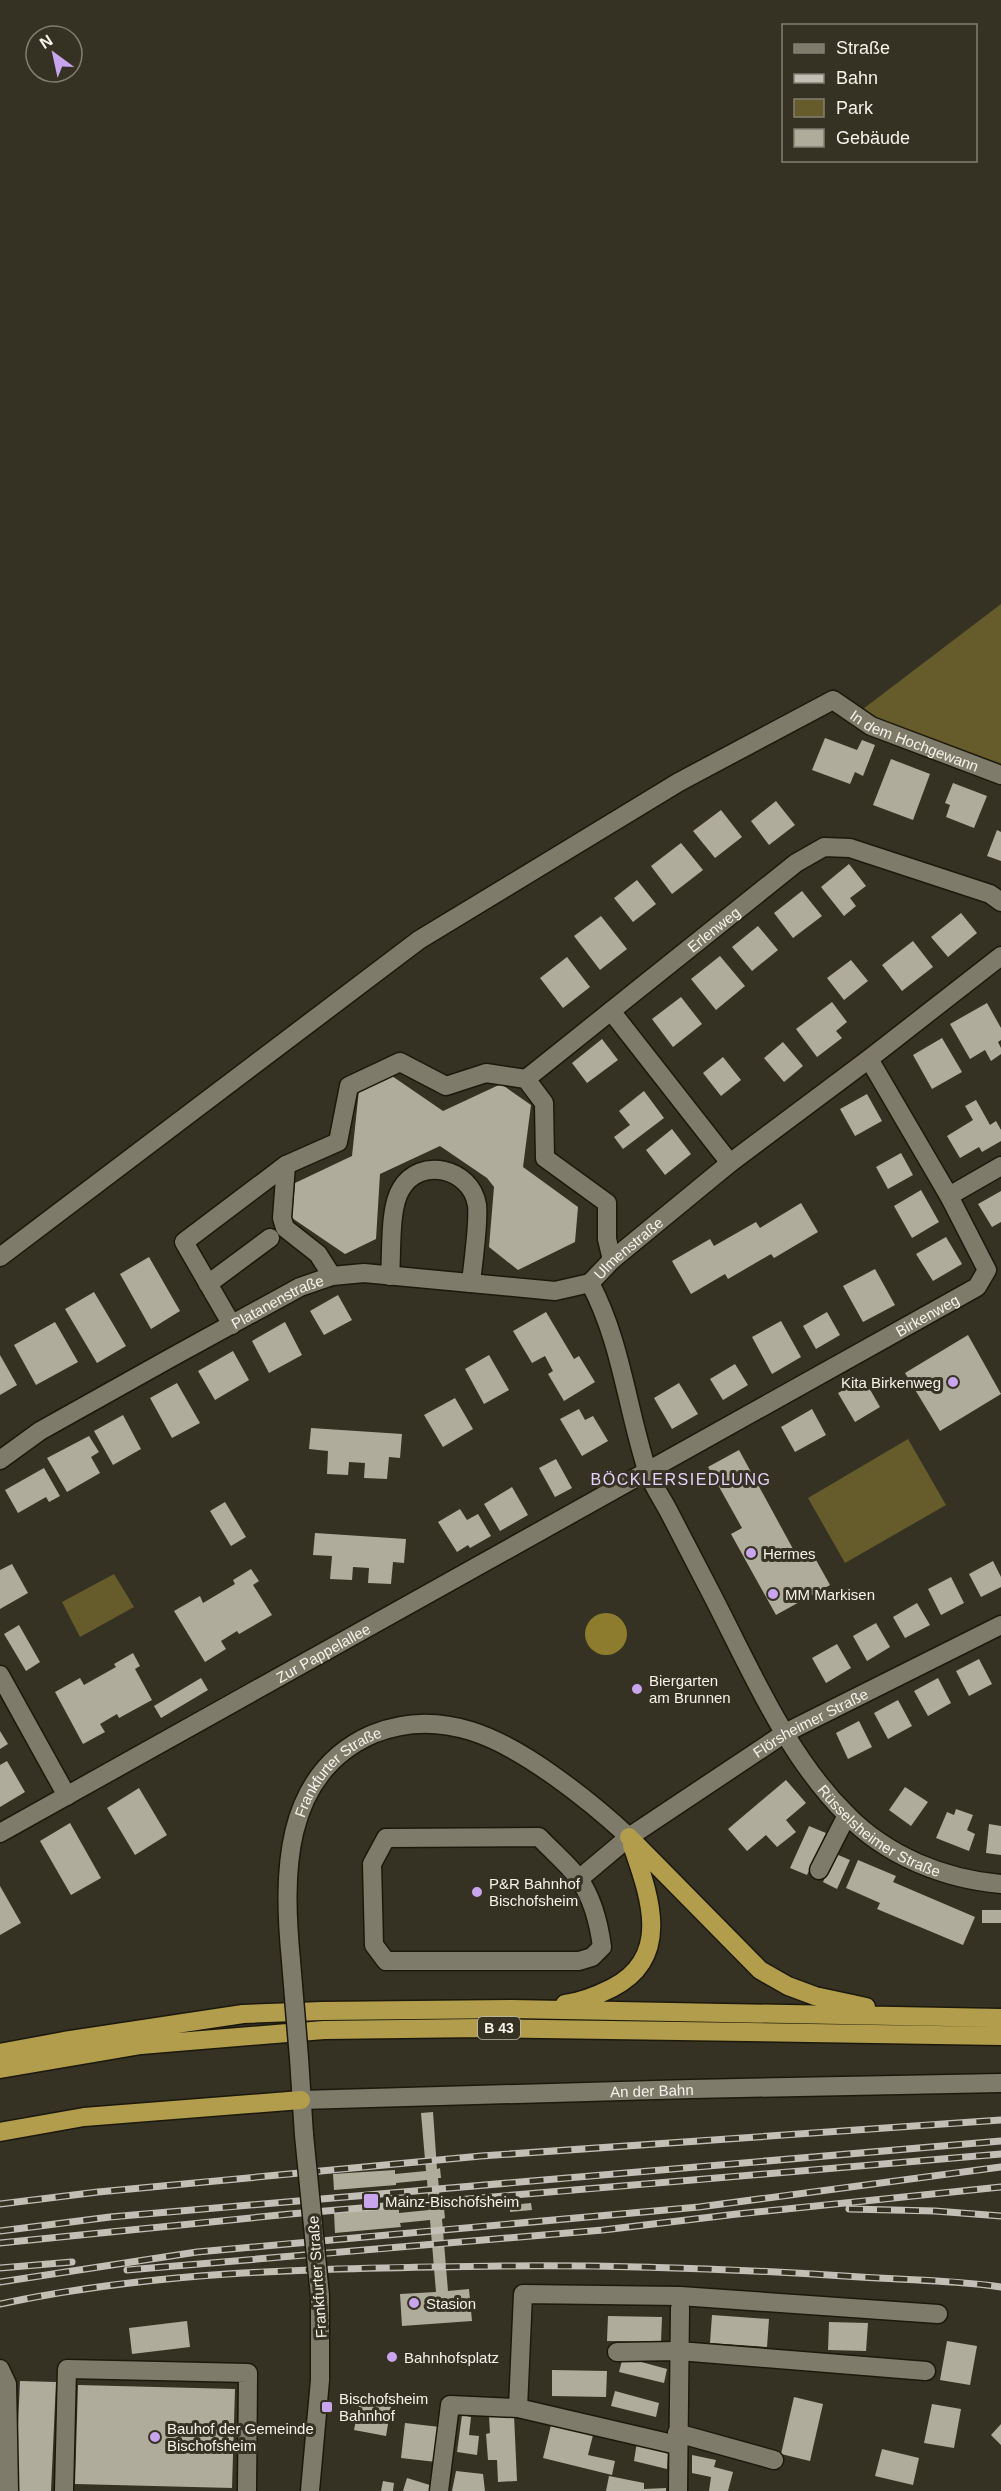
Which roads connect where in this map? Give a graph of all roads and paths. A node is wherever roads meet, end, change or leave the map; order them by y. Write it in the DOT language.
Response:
graph roads {
  1 [pos="1001,775"];
  2 [pos="1001,902"];
  3 [pos="1001,956"];
  4 [pos="611,1011"];
  5 [pos="869,1059"];
  6 [pos="526,1080"];
  7 [pos="730,1163"];
  8 [pos="286,1165"];
  9 [pos="1001,1166"];
  10 [pos="949,1196"];
  11 [pos="270,1238"];
  12 [pos="0,1257"];
  13 [pos="612,1260"];
  14 [pos="390,1275"];
  15 [pos="332,1276"];
  16 [pos="471,1283"];
  17 [pos="590,1283"];
  18 [pos="208,1284"];
  19 [pos="232,1325"];
  20 [pos="0,1460"];
  21 [pos="648,1472"];
  22 [pos="1001,1625"];
  23 [pos="0,1675"];
  24 [pos="785,1733"];
  25 [pos="67,1797"];
  26 [pos="847,1815"];
  27 [pos="0,1833"];
  28 [pos="629,1838"];
  29 [pos="819,1870"];
  30 [pos="579,1879"];
  31 [pos="1001,1884"];
  32 [pos="511,2009"];
  33 [pos="906,2016"];
  34 [pos="1001,2018"];
  35 [pos="1001,2036"];
  36 [pos="0,2053"];
  37 [pos="0,2069"];
  38 [pos="1001,2084"];
  39 [pos="301,2100"];
  40 [pos="0,2132"];
  41 [pos="680,2308"];
  42 [pos="938,2314"];
  43 [pos="679,2351"];
  44 [pos="617,2352"];
  45 [pos="0,2369"];
  46 [pos="926,2371"];
  47 [pos="515,2408"];
  48 [pos="677,2439"];
  49 [pos="774,2460"];
  50 [pos="9,2491"];
  51 [pos="64,2491"];
  52 [pos="247,2491"];
  53 [pos="310,2491"];
  54 [pos="439,2491"];
  55 [pos="678,2491"];
  1 -- 12 [label="street, In dem Hochgewann"];
  2 -- 4 [label="street, Erlenweg"];
  3 -- 5 [label="street, Ulmenstraße"];
  4 -- 6 [label="street, Erlenweg"];
  4 -- 7 [label="street"];
  5 -- 7 [label="street, Ulmenstraße"];
  5 -- 10 [label="street, Birkenweg"];
  6 -- 8 [label="street"];
  6 -- 13 [label="street"];
  7 -- 13 [label="street, Ulmenstraße"];
  8 -- 15 [label="street"];
  8 -- 18 [label="street"];
  9 -- 10 [label="street"];
  10 -- 21 [label="street, Birkenweg"];
  11 -- 18 [label="street"];
  13 -- 17 [label="street, Ulmenstraße"];
  14 -- 15 [label="street, Platanenstraße"];
  14 -- 16 [label="street, Platanenstraße"];
  14 -- 16 [label="street"];
  15 -- 19 [label="street, Platanenstraße"];
  16 -- 17 [label="street, Platanenstraße"];
  17 -- 21 [label="street, Ulmenstraße"];
  18 -- 19 [label="street"];
  19 -- 20 [label="street, Platanenstraße"];
  21 -- 24 [label="street, Ulmenstraße"];
  21 -- 25 [label="street, Zur Pappelallee"];
  22 -- 24 [label="street, Flörsheimer Straße"];
  23 -- 25 [label="street"];
  24 -- 26 [label="street, Rüsselsheimer Straße"];
  24 -- 28 [label="street, Flörsheimer Straße"];
  25 -- 27 [label="street, Zur Pappelallee"];
  26 -- 29 [label="street"];
  26 -- 31 [label="street, Rüsselsheimer Straße"];
  28 -- 30 [label="street, Flörsheimer Straße"];
  28 -- 32 [label="highway"];
  28 -- 33 [label="highway"];
  28 -- 39 [label="street, Frankfurter Straße, bridge"];
  30 -- 30 [label="street"];
  32 -- 33 [label="highway, B 43"];
  32 -- 36 [label="highway, B 43"];
  33 -- 34 [label="highway, B 43"];
  35 -- 37 [label="highway, B 43"];
  38 -- 39 [label="street, An der Bahn"];
  39 -- 40 [label="highway"];
  39 -- 53 [label="street, Frankfurter Straße, bridge"];
  41 -- 43 [label="street"];
  42 -- 47 [label="street"];
  43 -- 44 [label="street"];
  43 -- 46 [label="street"];
  43 -- 48 [label="street"];
  45 -- 50 [label="street"];
  47 -- 48 [label="street"];
  47 -- 54 [label="street"];
  48 -- 49 [label="street"];
  48 -- 55 [label="street"];
  51 -- 52 [label="street"];
}
